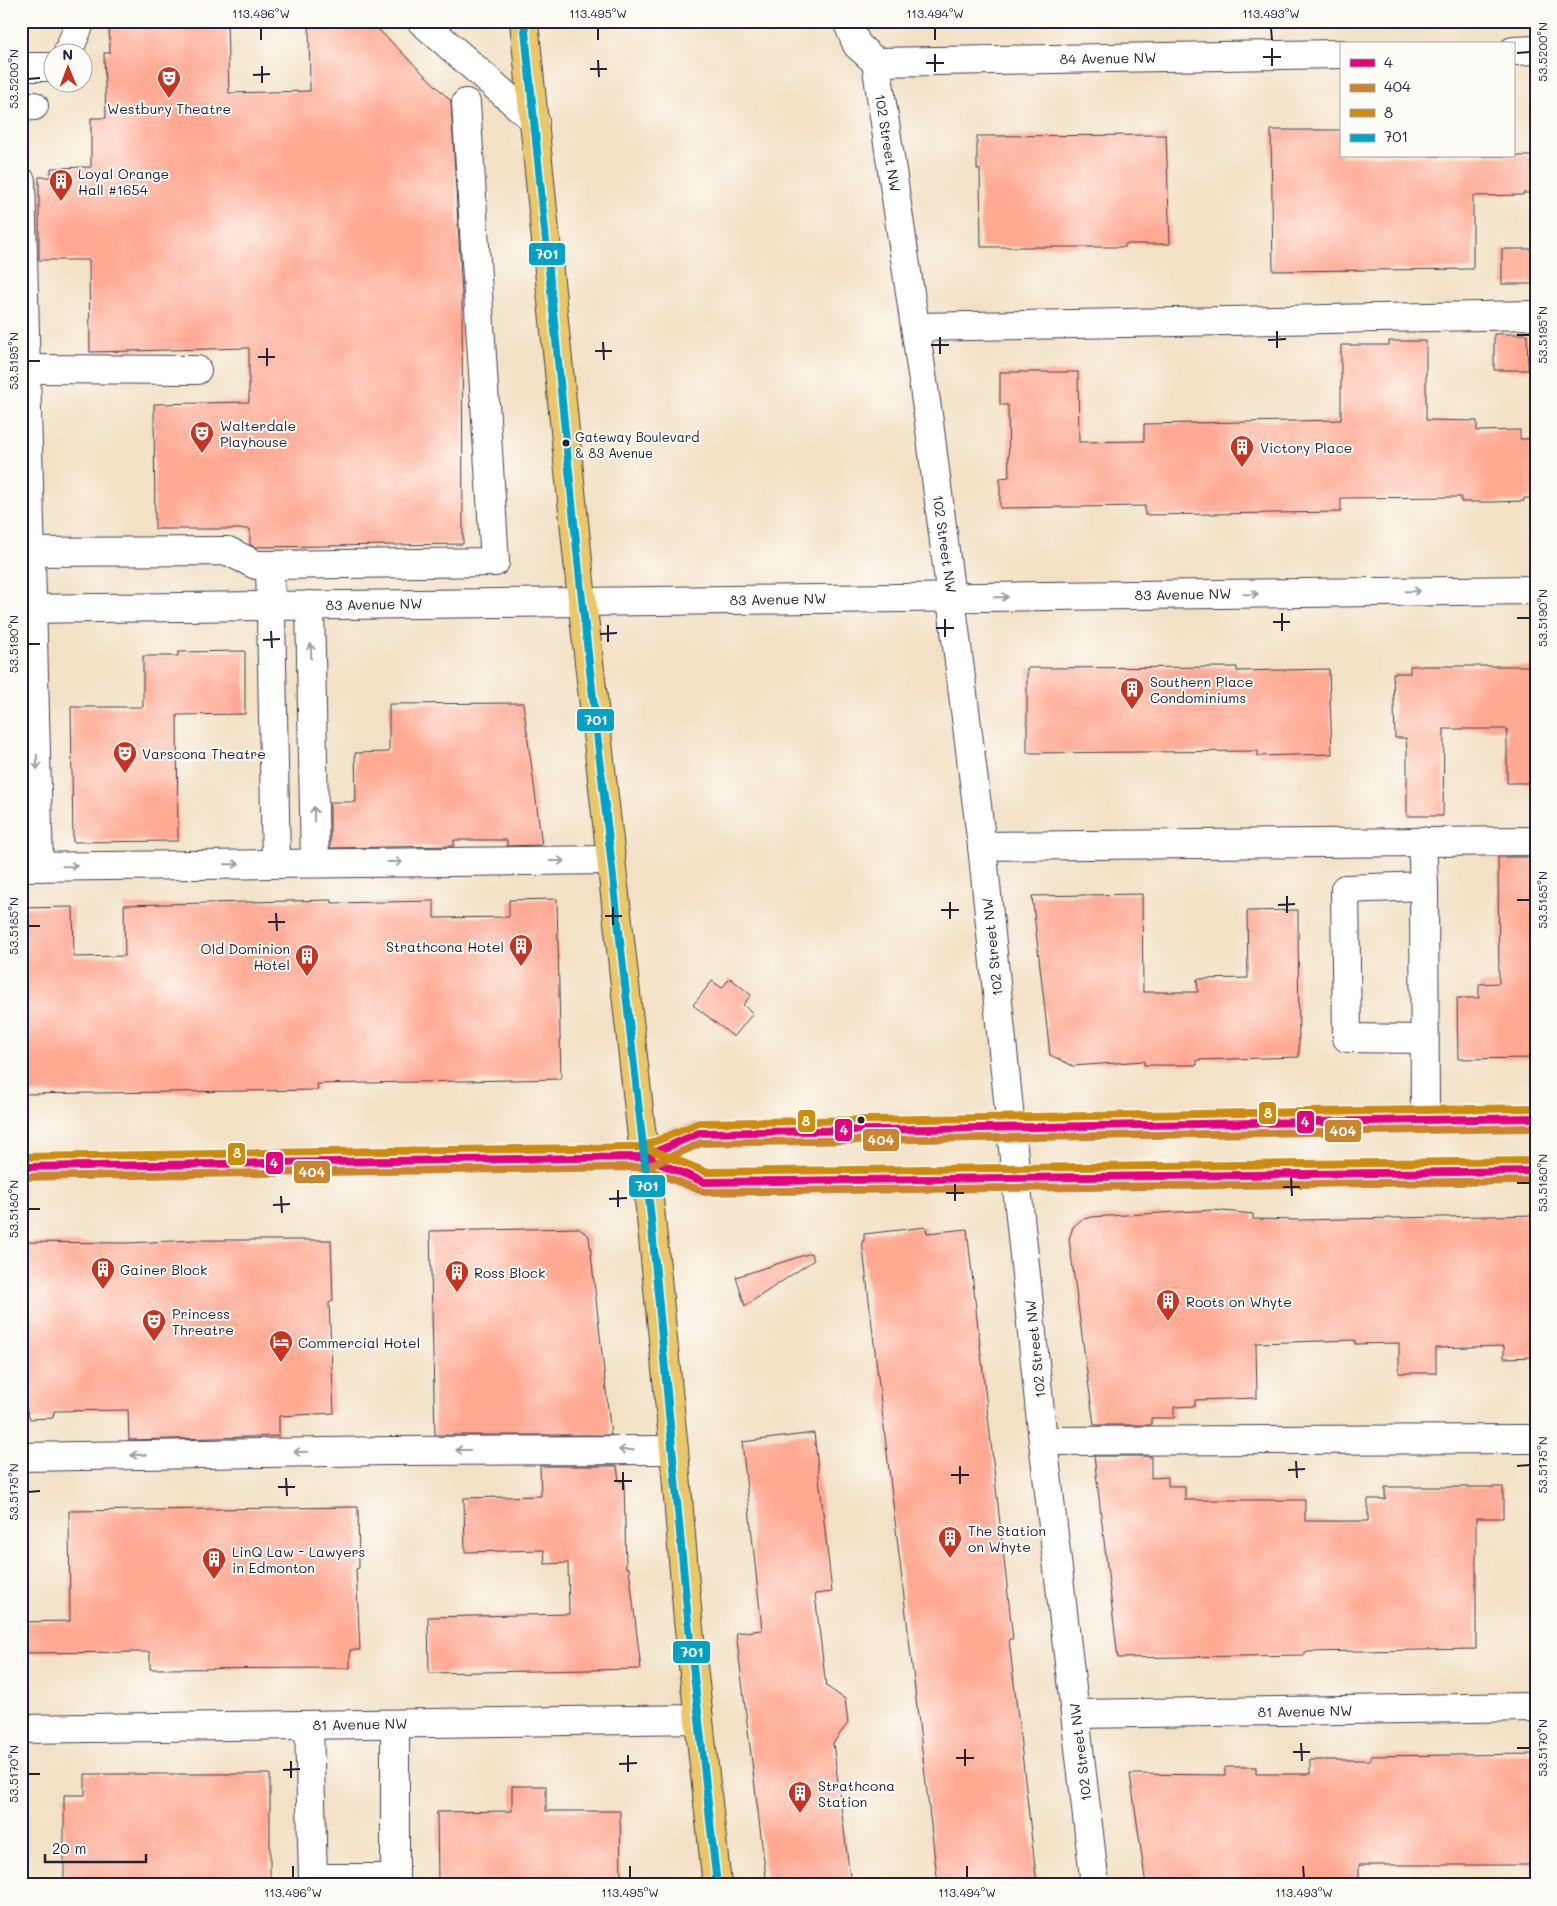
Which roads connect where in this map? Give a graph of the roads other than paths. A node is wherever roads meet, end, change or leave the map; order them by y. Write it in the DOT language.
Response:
graph roads {
  1 [pos="81,21"];
  2 [pos="421,21"];
  3 [pos="524,21"];
  4 [pos="847,21"];
  5 [pos="72,42"];
  6 [pos="1536,50"];
  7 [pos="1514,51"];
  8 [pos="1340,54"];
  9 [pos="876,62"];
  10 [pos="42,67"];
  11 [pos="21,68"];
  12 [pos="466,103"];
  13 [pos="535,121"];
  14 [pos="21,181"];
  15 [pos="23,284"];
  16 [pos="1536,315"];
  17 [pos="916,327"];
  18 [pos="27,369"];
  19 [pos="197,370"];
  20 [pos="27,552"];
  21 [pos="270,565"];
  22 [pos="1536,590"];
  23 [pos="952,598"];
  24 [pos="583,602"];
  25 [pos="310,605"];
  26 [pos="271,606"];
  27 [pos="27,609"];
  28 [pos="1422,841"];
  29 [pos="1536,841"];
  30 [pos="982,846"];
  31 [pos="611,860"];
  32 [pos="276,863"];
  33 [pos="315,863"];
  34 [pos="30,867"];
  35 [pos="1424,886"];
  36 [pos="1423,1039"];
  37 [pos="1536,1118"];
  38 [pos="1425,1120"];
  39 [pos="1011,1128"];
  40 [pos="644,1157"];
  41 [pos="21,1167"];
  42 [pos="1536,1170"];
  43 [pos="1018,1179"];
  44 [pos="1536,1440"];
  45 [pos="1043,1441"];
  46 [pos="674,1450"];
  47 [pos="21,1457"];
  48 [pos="1536,1707"];
  49 [pos="1075,1714"];
  50 [pos="699,1719"];
  51 [pos="395,1724"];
  52 [pos="309,1725"];
  53 [pos="21,1729"];
  54 [pos="717,1885"];
  55 [pos="1095,1885"];
  1 -- 5 [label="street"];
  2 -- 13 [label="street"];
  3 -- 13 [label="main road"];
  4 -- 9 [label="street"];
  6 -- 7 [label="street"];
  8 -- 9 [label="street, 84 Avenue NW"];
  9 -- 17 [label="street, 102 Street NW"];
  10 -- 11 [label="street"];
  12 -- 21 [label="street"];
  13 -- 24 [label="main road"];
  14 -- 15 [label="street"];
  15 -- 18 [label="street"];
  16 -- 17 [label="street"];
  17 -- 23 [label="street, 102 Street NW"];
  18 -- 19 [label="street"];
  18 -- 20 [label="street"];
  20 -- 21 [label="street"];
  20 -- 27 [label="street"];
  21 -- 26 [label="street"];
  23 -- 22 [label="street, 83 Avenue NW, one-way"];
  23 -- 24 [label="street, 83 Avenue NW"];
  23 -- 30 [label="street, 102 Street NW"];
  24 -- 25 [label="street, 83 Avenue NW"];
  24 -- 31 [label="main road"];
  25 -- 26 [label="street, 83 Avenue NW"];
  33 -- 25 [label="street, one-way"];
  26 -- 27 [label="street, 83 Avenue NW"];
  26 -- 32 [label="street"];
  27 -- 34 [label="street, one-way"];
  28 -- 29 [label="street"];
  28 -- 30 [label="street"];
  28 -- 35 [label="street"];
  30 -- 39 [label="street, 102 Street NW"];
  33 -- 31 [label="street, one-way"];
  31 -- 40 [label="main road"];
  32 -- 33 [label="street"];
  34 -- 32 [label="street, one-way"];
  35 -- 36 [label="street"];
  35 -- 36 [label="street"];
  36 -- 38 [label="street"];
  37 -- 38 [label="main road"];
  38 -- 39 [label="main road"];
  39 -- 40 [label="main road"];
  39 -- 43 [label="street, 102 Street NW"];
  40 -- 41 [label="main road"];
  40 -- 43 [label="main road"];
  40 -- 46 [label="main road"];
  42 -- 43 [label="main road"];
  43 -- 45 [label="street, 102 Street NW"];
  44 -- 45 [label="street"];
  45 -- 49 [label="street, 102 Street NW"];
  46 -- 47 [label="street, one-way"];
  46 -- 50 [label="main road"];
  48 -- 49 [label="street, 81 Avenue NW"];
  49 -- 55 [label="street, 102 Street NW"];
  50 -- 51 [label="street, 81 Avenue NW"];
  50 -- 54 [label="main road"];
  51 -- 52 [label="street, 81 Avenue NW"];
  51 -- 52 [label="street"];
  52 -- 53 [label="street, 81 Avenue NW"];
}
